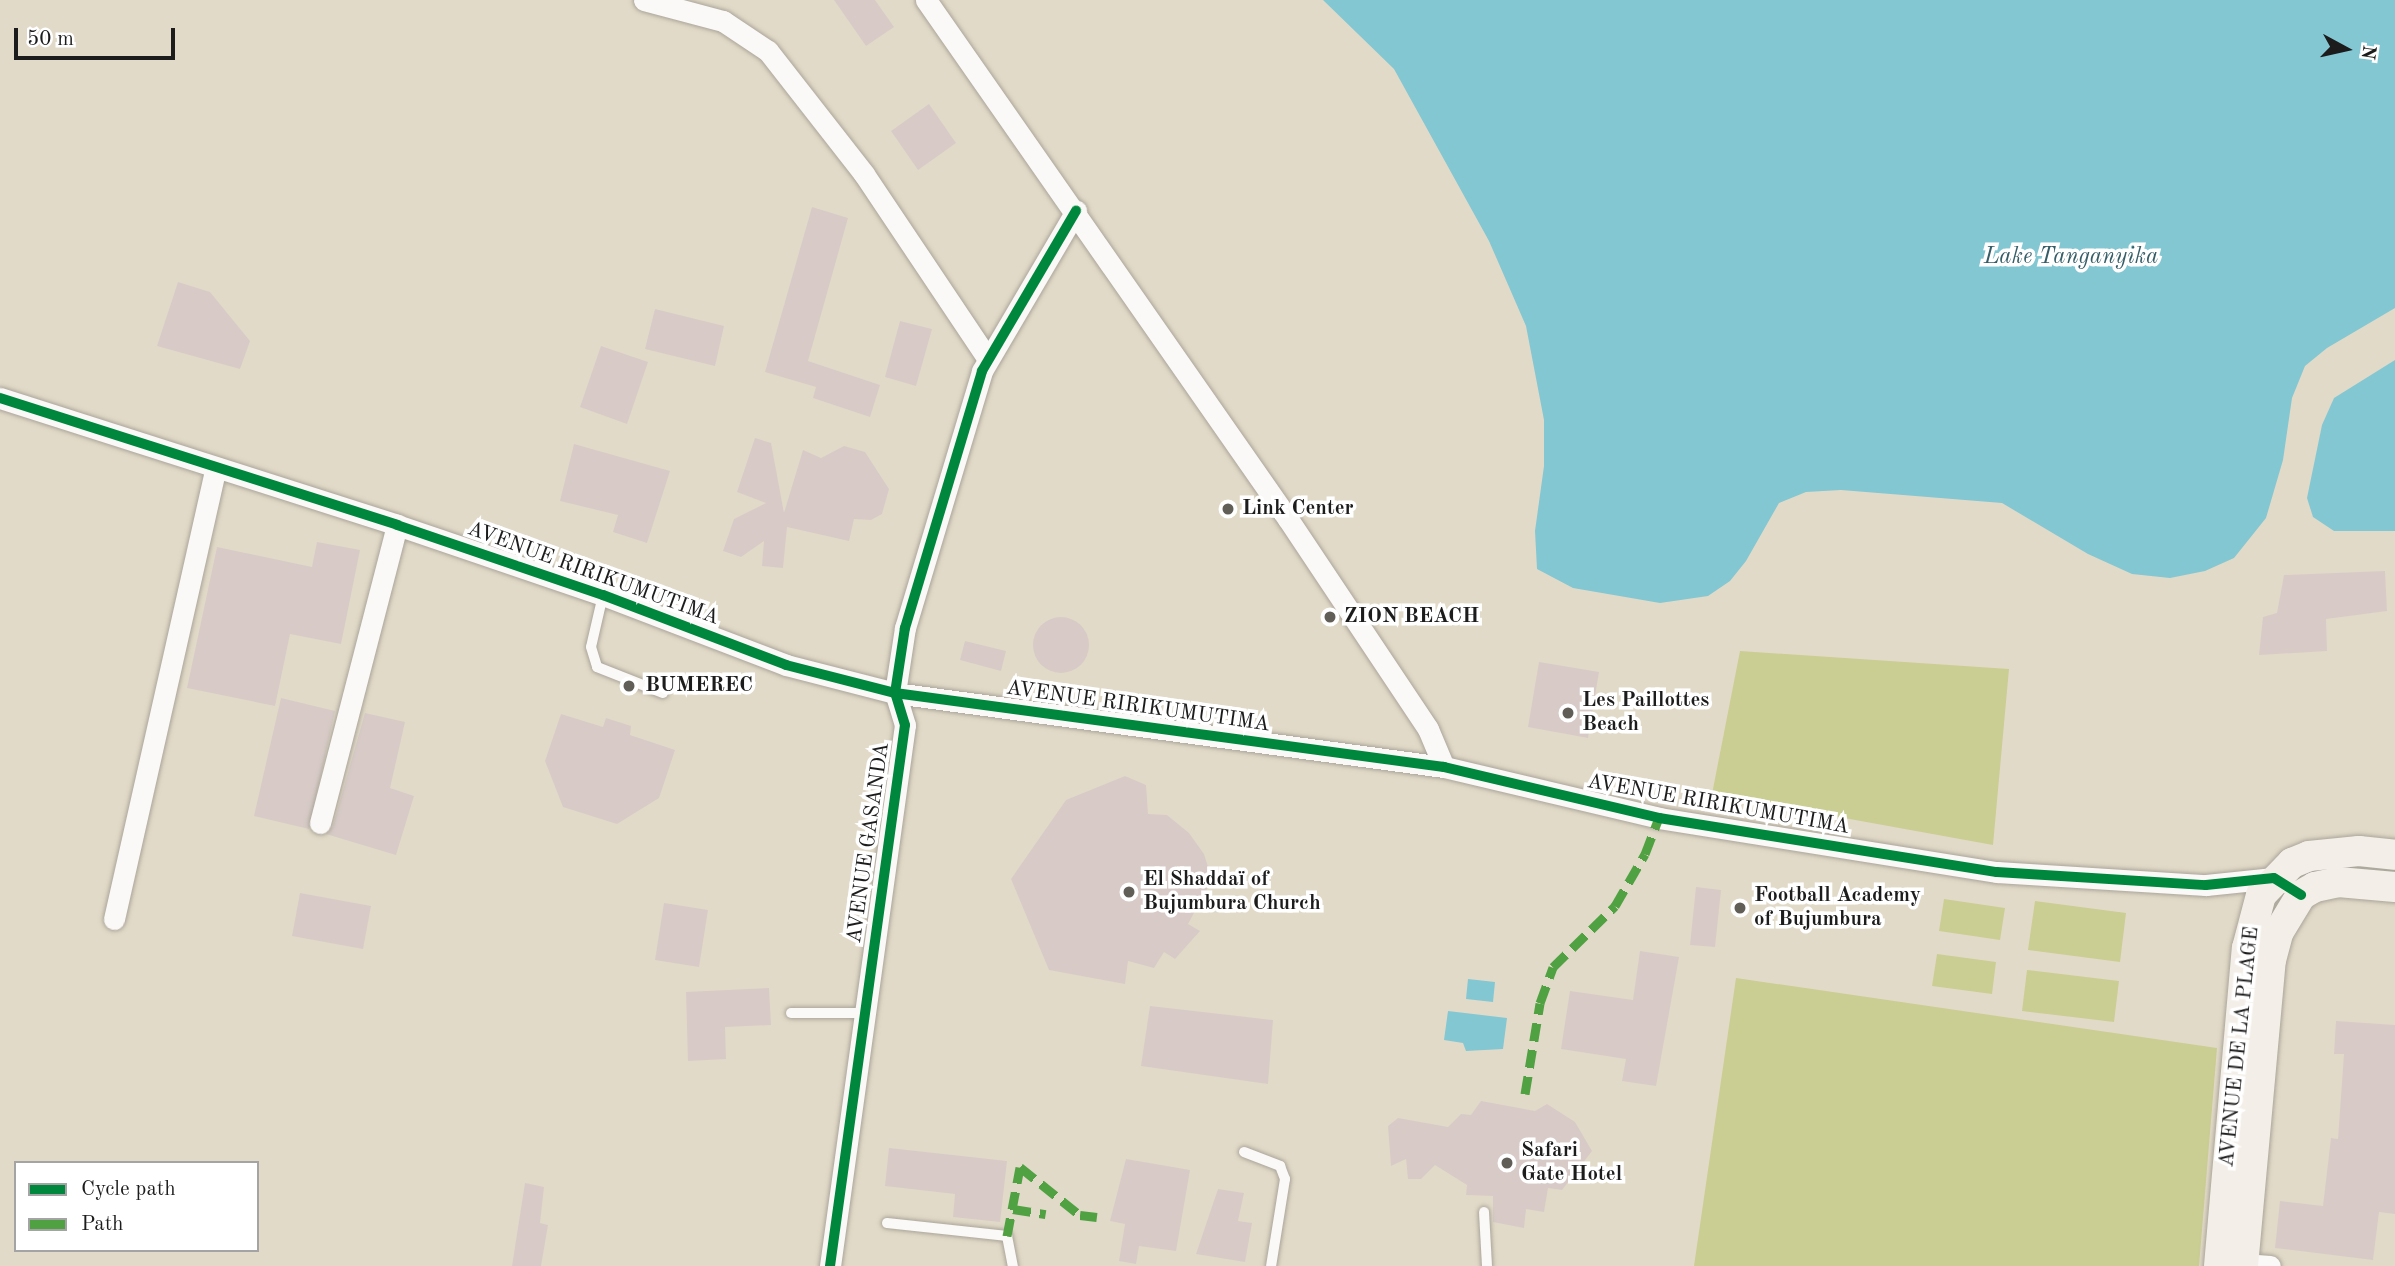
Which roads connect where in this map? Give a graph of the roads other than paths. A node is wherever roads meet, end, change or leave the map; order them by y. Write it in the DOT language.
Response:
graph roads {
  1 [pos="644,0"];
  2 [pos="926,0"];
  3 [pos="1076,211"];
  4 [pos="987,358"];
  5 [pos="0,398"];
  6 [pos="216,467"];
  7 [pos="397,525"];
  8 [pos="603,595"];
  9 [pos="663,693"];
  10 [pos="895,693"];
  11 [pos="1444,767"];
  12 [pos="320,823"];
  13 [pos="2395,855"];
  14 [pos="2274,878"];
  15 [pos="2395,887"];
  16 [pos="2301,895"];
  17 [pos="114,919"];
  18 [pos="791,1013"];
  19 [pos="865,1013"];
  20 [pos="1244,1152"];
  21 [pos="1484,1212"];
  22 [pos="887,1223"];
  23 [pos="2239,1265"];
  24 [pos="830,1266"];
  25 [pos="1013,1266"];
  26 [pos="1271,1266"];
  27 [pos="1487,1266"];
  1 -- 4 [label="street"];
  2 -- 3 [label="street"];
  3 -- 4 [label="street, AVENUE GASANDA"];
  3 -- 11 [label="street"];
  4 -- 10 [label="street, AVENUE GASANDA"];
  5 -- 6 [label="street, AVENUE RIRIKUMUTIMA"];
  6 -- 7 [label="street, AVENUE RIRIKUMUTIMA"];
  6 -- 17 [label="street"];
  7 -- 8 [label="street, AVENUE RIRIKUMUTIMA"];
  7 -- 12 [label="street"];
  8 -- 9 [label="lane"];
  8 -- 10 [label="street, AVENUE RIRIKUMUTIMA"];
  10 -- 11 [label="street, AVENUE RIRIKUMUTIMA"];
  10 -- 19 [label="street, AVENUE GASANDA"];
  11 -- 14 [label="street, AVENUE RIRIKUMUTIMA"];
  13 -- 14 [label="main road, AVENUE DE LA PLAGE"];
  14 -- 16 [label="street"];
  14 -- 23 [label="main road, AVENUE DE LA PLAGE"];
  15 -- 16 [label="main road"];
  16 -- 23 [label="main road, AVENUE DE LA PLAGE"];
  18 -- 19 [label="lane"];
  19 -- 24 [label="street, AVENUE GASANDA"];
  20 -- 26 [label="lane"];
  21 -- 27 [label="lane"];
  22 -- 25 [label="lane"];
}
